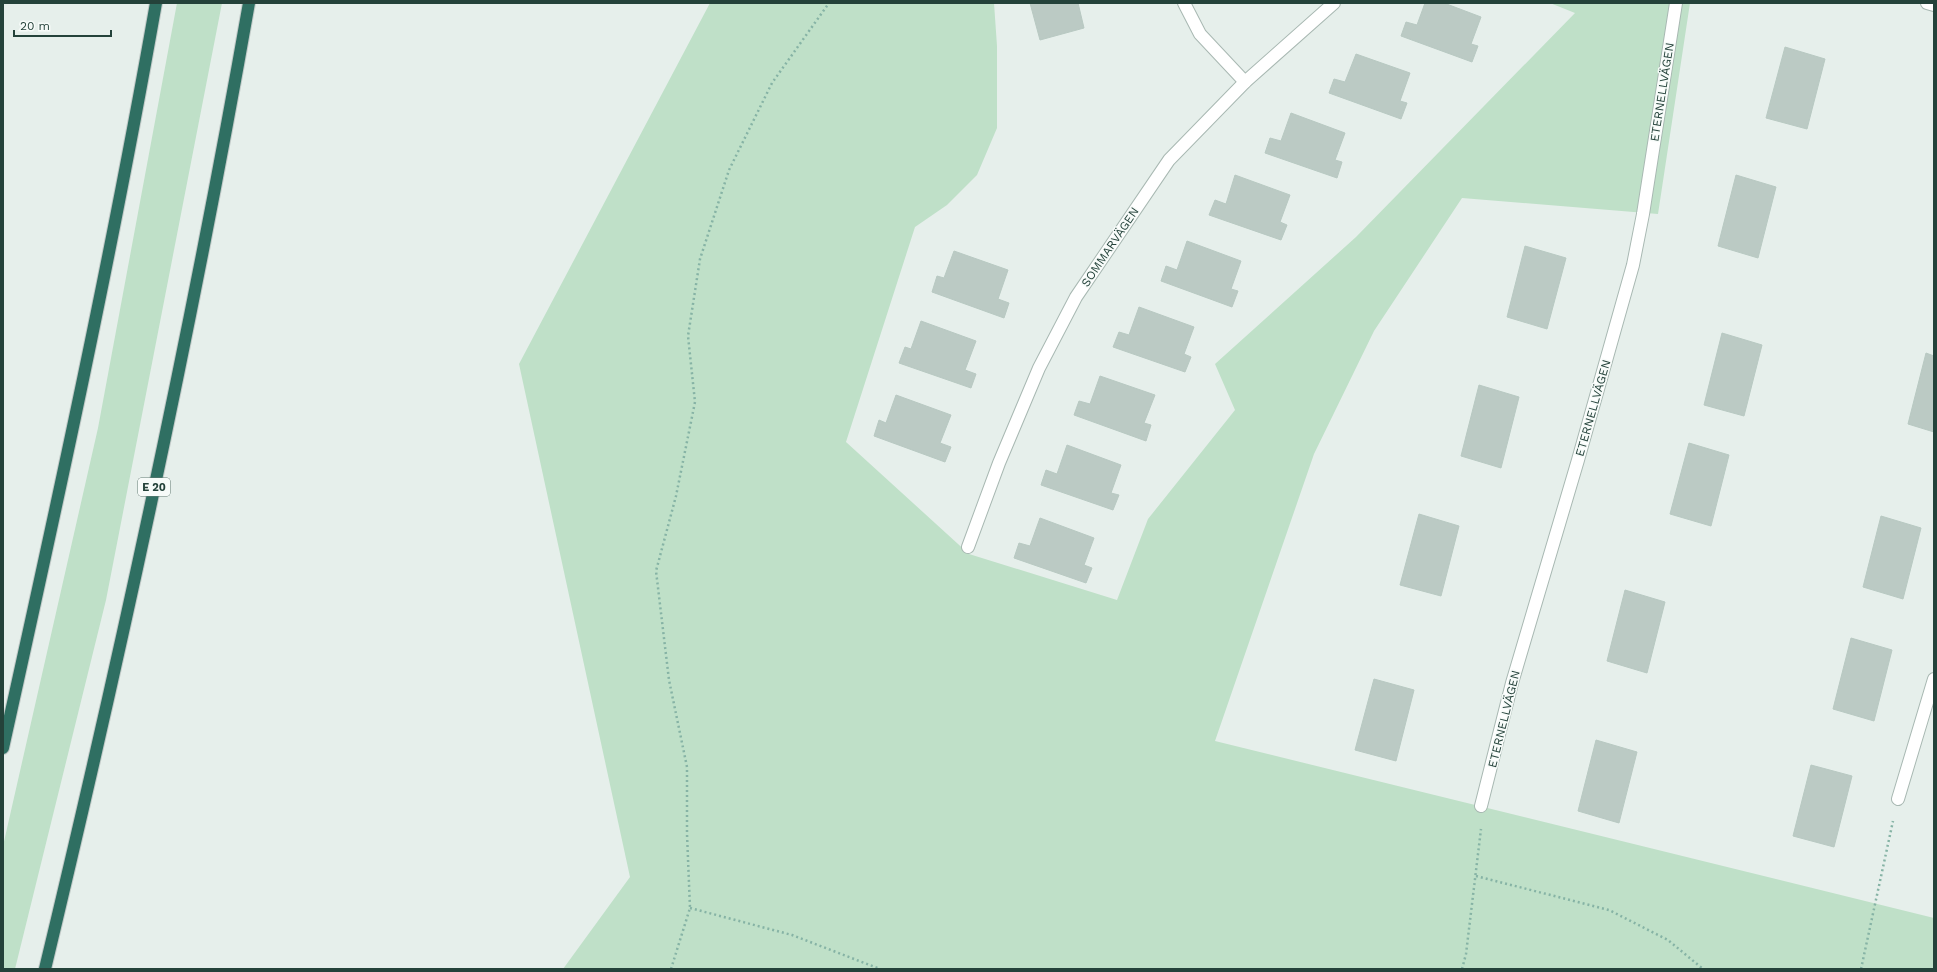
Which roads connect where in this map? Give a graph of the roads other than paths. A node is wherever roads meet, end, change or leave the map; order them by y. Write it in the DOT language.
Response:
graph roads {
  1 [pos="156,3"];
  2 [pos="249,3"];
  3 [pos="1184,3"];
  4 [pos="1334,3"];
  5 [pos="1676,3"];
  6 [pos="1927,3"];
  7 [pos="1934,5"];
  8 [pos="1245,82"];
  9 [pos="968,547"];
  10 [pos="1934,679"];
  11 [pos="3,748"];
  12 [pos="1898,799"];
  13 [pos="1481,806"];
  14 [pos="45,969"];
  1 -- 11 [label="highway"];
  2 -- 14 [label="highway, E 20"];
  3 -- 8 [label="street"];
  4 -- 8 [label="street, SOMMARVÄGEN"];
  5 -- 13 [label="street, ETERNELLVÄGEN"];
  6 -- 7 [label="street"];
  8 -- 9 [label="street, SOMMARVÄGEN"];
  10 -- 12 [label="street"];
}
